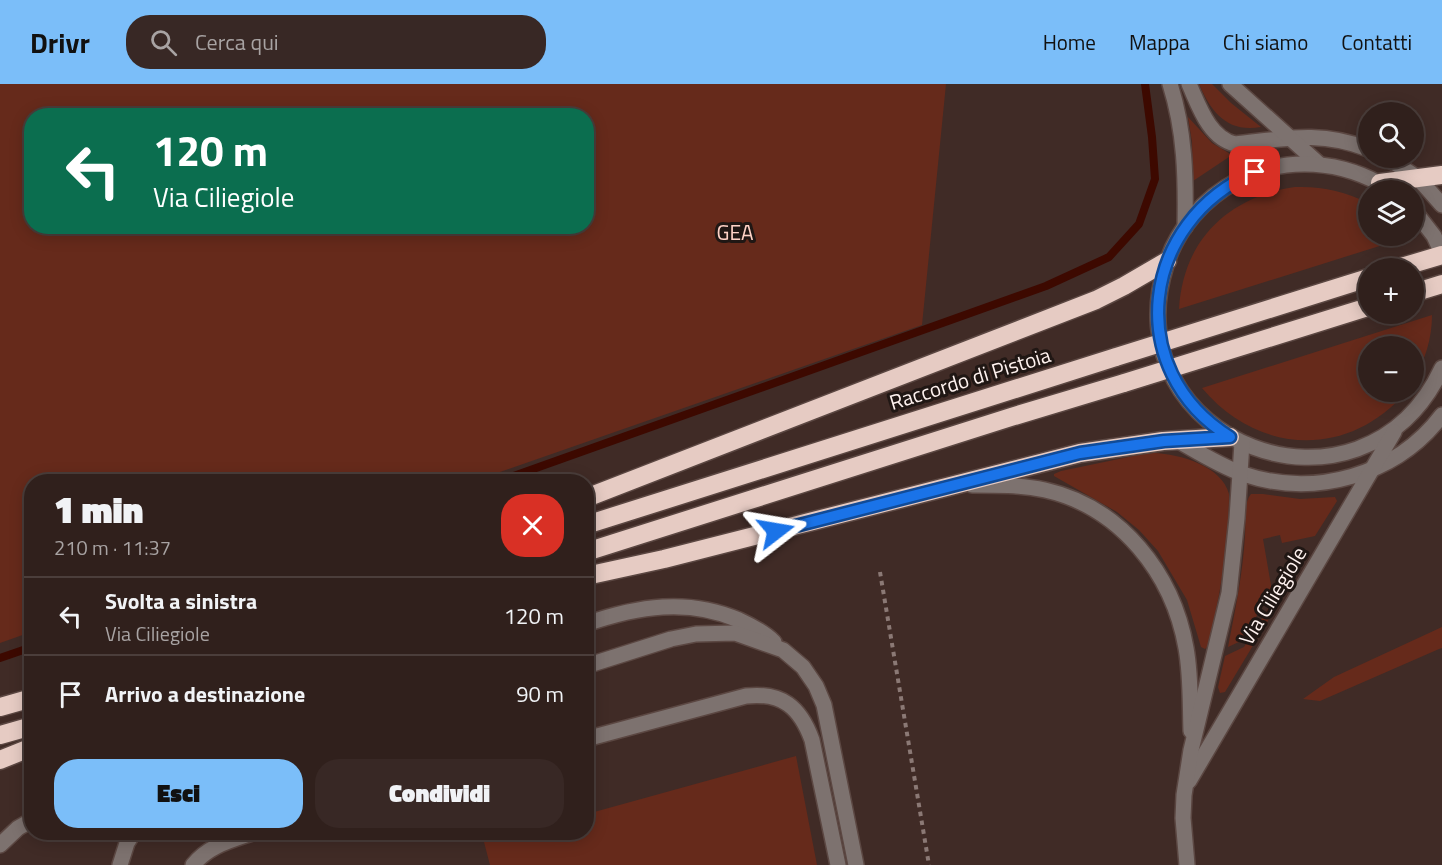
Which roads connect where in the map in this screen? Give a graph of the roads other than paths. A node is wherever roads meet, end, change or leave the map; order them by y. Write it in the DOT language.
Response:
graph roads {
  1 [pos="1170,84"];
  2 [pos="1189,84"];
  3 [pos="1230,84"];
  4 [pos="1288,136"];
  5 [pos="1358,146"];
  6 [pos="1319,164"];
  7 [pos="1402,168"];
  8 [pos="1442,175"];
  9 [pos="1418,178"];
  10 [pos="1370,180"];
  11 [pos="1411,180"];
  12 [pos="1442,205"];
  13 [pos="1424,223"];
  14 [pos="1185,227"];
  15 [pos="1442,254"];
  16 [pos="1424,260"];
  17 [pos="1167,261"];
  18 [pos="1358,281"];
  19 [pos="1442,284"];
  20 [pos="1424,290"];
  21 [pos="1358,310"];
  22 [pos="1442,368"];
  23 [pos="1442,415"];
  24 [pos="1396,428"];
  25 [pos="1177,440"];
  26 [pos="1236,440"];
  27 [pos="1372,470"];
  28 [pos="1240,473"];
  29 [pos="957,486"];
  30 [pos="594,495"];
  31 [pos="594,522"];
  32 [pos="594,549"];
  33 [pos="594,574"];
  34 [pos="594,622"];
  35 [pos="783,650"];
  36 [pos="594,663"];
  37 [pos="24,700"];
  38 [pos="0,707"];
  39 [pos="24,728"];
  40 [pos="0,735"];
  41 [pos="594,737"];
  42 [pos="24,750"];
  43 [pos="1191,750"];
  44 [pos="0,760"];
  45 [pos="1186,786"];
  46 [pos="24,824"];
  47 [pos="129,840"];
  48 [pos="232,840"];
  49 [pos="0,845"];
  50 [pos="120,865"];
  51 [pos="193,865"];
  52 [pos="838,865"];
  53 [pos="856,865"];
  54 [pos="1187,865"];
  1 -- 14 [label="street, Via Ciliegiole"];
  2 -- 4 [label="street"];
  3 -- 4 [label="street"];
  4 -- 5 [label="street"];
  4 -- 6 [label="street"];
  6 -- 10 [label="street, Via Ciliegiole"];
  6 -- 14 [label="street, Via Ciliegiole"];
  7 -- 9 [label="street"];
  8 -- 9 [label="highway"];
  9 -- 11 [label="highway"];
  9 -- 12 [label="street"];
  13 -- 15 [label="street"];
  14 -- 17 [label="street, Via Ciliegiole"];
  15 -- 16 [label="highway"];
  17 -- 26 [label="street, Via Ciliegiole"];
  17 -- 30 [label="highway"];
  18 -- 31 [label="highway, Raccordo di Pistoia, bridge"];
  19 -- 20 [label="highway"];
  21 -- 32 [label="highway, bridge"];
  22 -- 24 [label="street, Via Ciliegiole"];
  23 -- 27 [label="street"];
  24 -- 26 [label="street, Via Ciliegiole"];
  24 -- 27 [label="street, Via Ciliegiole"];
  25 -- 26 [label="highway"];
  25 -- 28 [label="street"];
  25 -- 29 [label="highway"];
  26 -- 28 [label="street, Via Ciliegiole"];
  27 -- 28 [label="street"];
  27 -- 45 [label="street, Via Ciliegiole"];
  28 -- 43 [label="street, Via Ciliegiole"];
  29 -- 33 [label="highway"];
  29 -- 43 [label="street"];
  34 -- 35 [label="street"];
  35 -- 36 [label="street"];
  35 -- 53 [label="street"];
  37 -- 38 [label="highway"];
  39 -- 40 [label="highway"];
  41 -- 52 [label="street"];
  42 -- 44 [label="highway"];
  43 -- 45 [label="street, Via Ciliegiole"];
  45 -- 54 [label="street, Via Ciliegiole"];
  46 -- 49 [label="street"];
  47 -- 50 [label="street"];
  48 -- 51 [label="street"];
}
